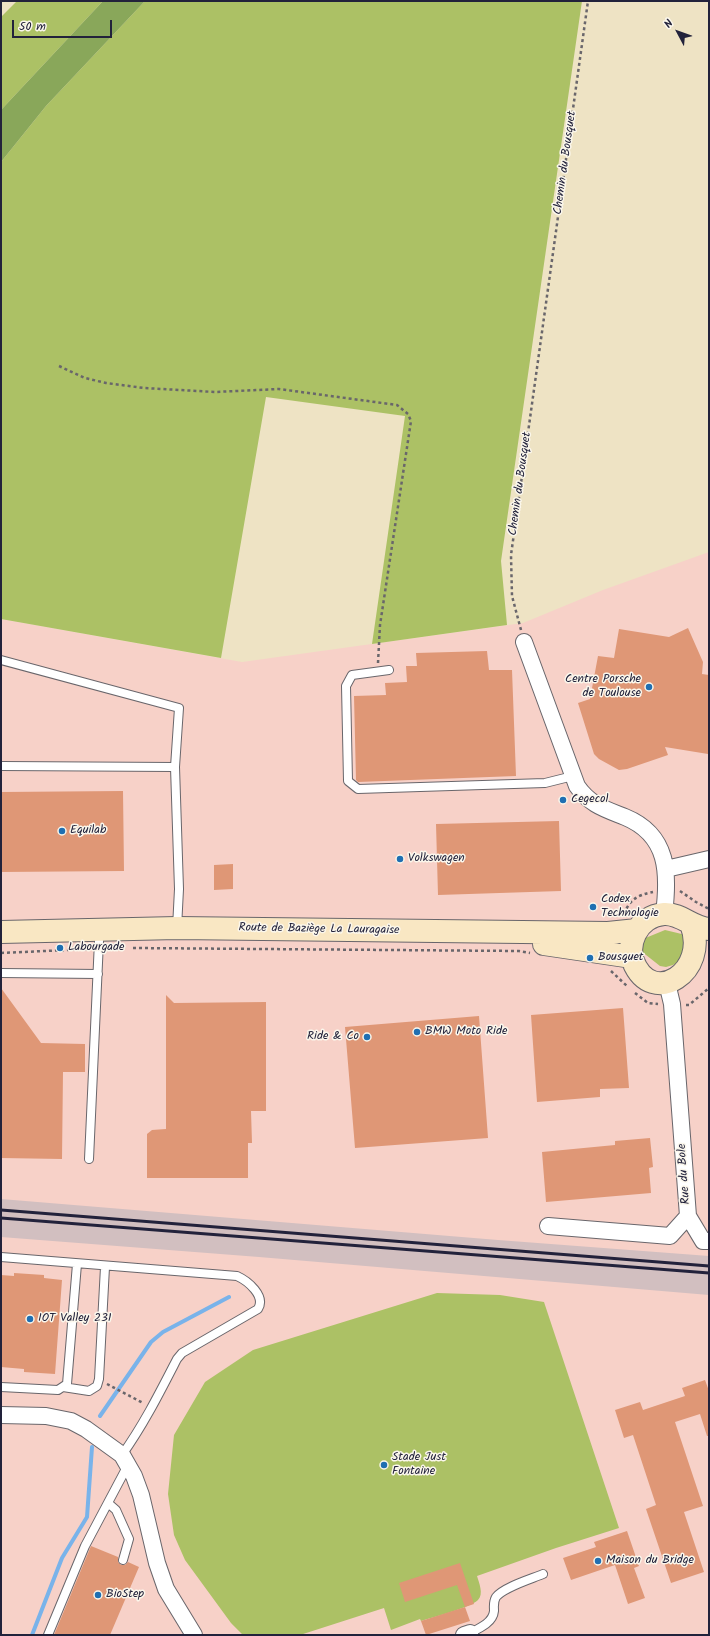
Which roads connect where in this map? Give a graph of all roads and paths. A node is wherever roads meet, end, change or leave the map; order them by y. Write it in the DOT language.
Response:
graph roads {
  1 [pos="588,1"];
  2 [pos="59,366"];
  3 [pos="524,642"];
  4 [pos="1,660"];
  5 [pos="389,670"];
  6 [pos="378,671"];
  7 [pos="1,766"];
  8 [pos="175,767"];
  9 [pos="573,776"];
  10 [pos="709,859"];
  11 [pos="666,869"];
  12 [pos="658,891"];
  13 [pos="678,891"];
  14 [pos="709,909"];
  15 [pos="664,914"];
  16 [pos="630,923"];
  17 [pos="700,927"];
  18 [pos="177,928"];
  19 [pos="1,932"];
  20 [pos="1,943"];
  21 [pos="99,945"];
  22 [pos="127,947"];
  23 [pos="1,953"];
  24 [pos="534,954"];
  25 [pos="632,957"];
  26 [pos="701,968"];
  27 [pos="1,973"];
  28 [pos="98,974"];
  29 [pos="667,983"];
  30 [pos="709,988"];
  31 [pos="682,1006"];
  32 [pos="89,1160"];
  33 [pos="688,1216"];
  34 [pos="548,1226"];
  35 [pos="709,1241"];
  36 [pos="1,1257"];
  37 [pos="78,1264"];
  38 [pos="105,1267"];
  39 [pos="108,1384"];
  40 [pos="1,1387"];
  41 [pos="63,1387"];
  42 [pos="152,1408"];
  43 [pos="1,1415"];
  44 [pos="125,1460"];
  45 [pos="108,1503"];
  46 [pos="123,1560"];
  47 [pos="543,1574"];
  48 [pos="467,1634"];
  49 [pos="48,1635"];
  50 [pos="194,1635"];
  1 -- 3 [label="path, Chemin du Bousquet"];
  2 -- 6 [label="path"];
  3 -- 9 [label="street"];
  4 -- 8 [label="lane"];
  5 -- 6 [label="lane"];
  6 -- 9 [label="lane"];
  7 -- 8 [label="lane"];
  8 -- 18 [label="lane"];
  9 -- 11 [label="street"];
  10 -- 11 [label="street"];
  11 -- 15 [label="street"];
  12 -- 16 [label="path"];
  13 -- 14 [label="path"];
  15 -- 16 [label="main road"];
  15 -- 17 [label="main road"];
  16 -- 18 [label="main road, Route de Baziège La Lauragaise"];
  16 -- 25 [label="main road"];
  17 -- 26 [label="main road"];
  18 -- 19 [label="main road, Route de Baziège La Lauragaise"];
  20 -- 21 [label="main road, Route de Baziège La Lauragaise"];
  21 -- 23 [label="path"];
  21 -- 25 [label="main road, Route de Baziège La Lauragaise"];
  21 -- 28 [label="lane"];
  22 -- 24 [label="path"];
  25 -- 29 [label="main road"];
  26 -- 29 [label="main road"];
  27 -- 28 [label="lane"];
  28 -- 32 [label="lane"];
  29 -- 33 [label="street, Rue du Bole"];
  30 -- 31 [label="path"];
  33 -- 34 [label="street, Rue du Bole"];
  33 -- 35 [label="street"];
  36 -- 37 [label="lane"];
  37 -- 38 [label="lane"];
  37 -- 41 [label="lane"];
  38 -- 41 [label="lane"];
  38 -- 42 [label="lane"];
  39 -- 42 [label="path"];
  40 -- 41 [label="lane"];
  42 -- 44 [label="lane"];
  43 -- 44 [label="street"];
  44 -- 45 [label="lane"];
  44 -- 50 [label="street"];
  45 -- 46 [label="lane"];
  45 -- 49 [label="lane"];
  47 -- 48 [label="lane"];
}
